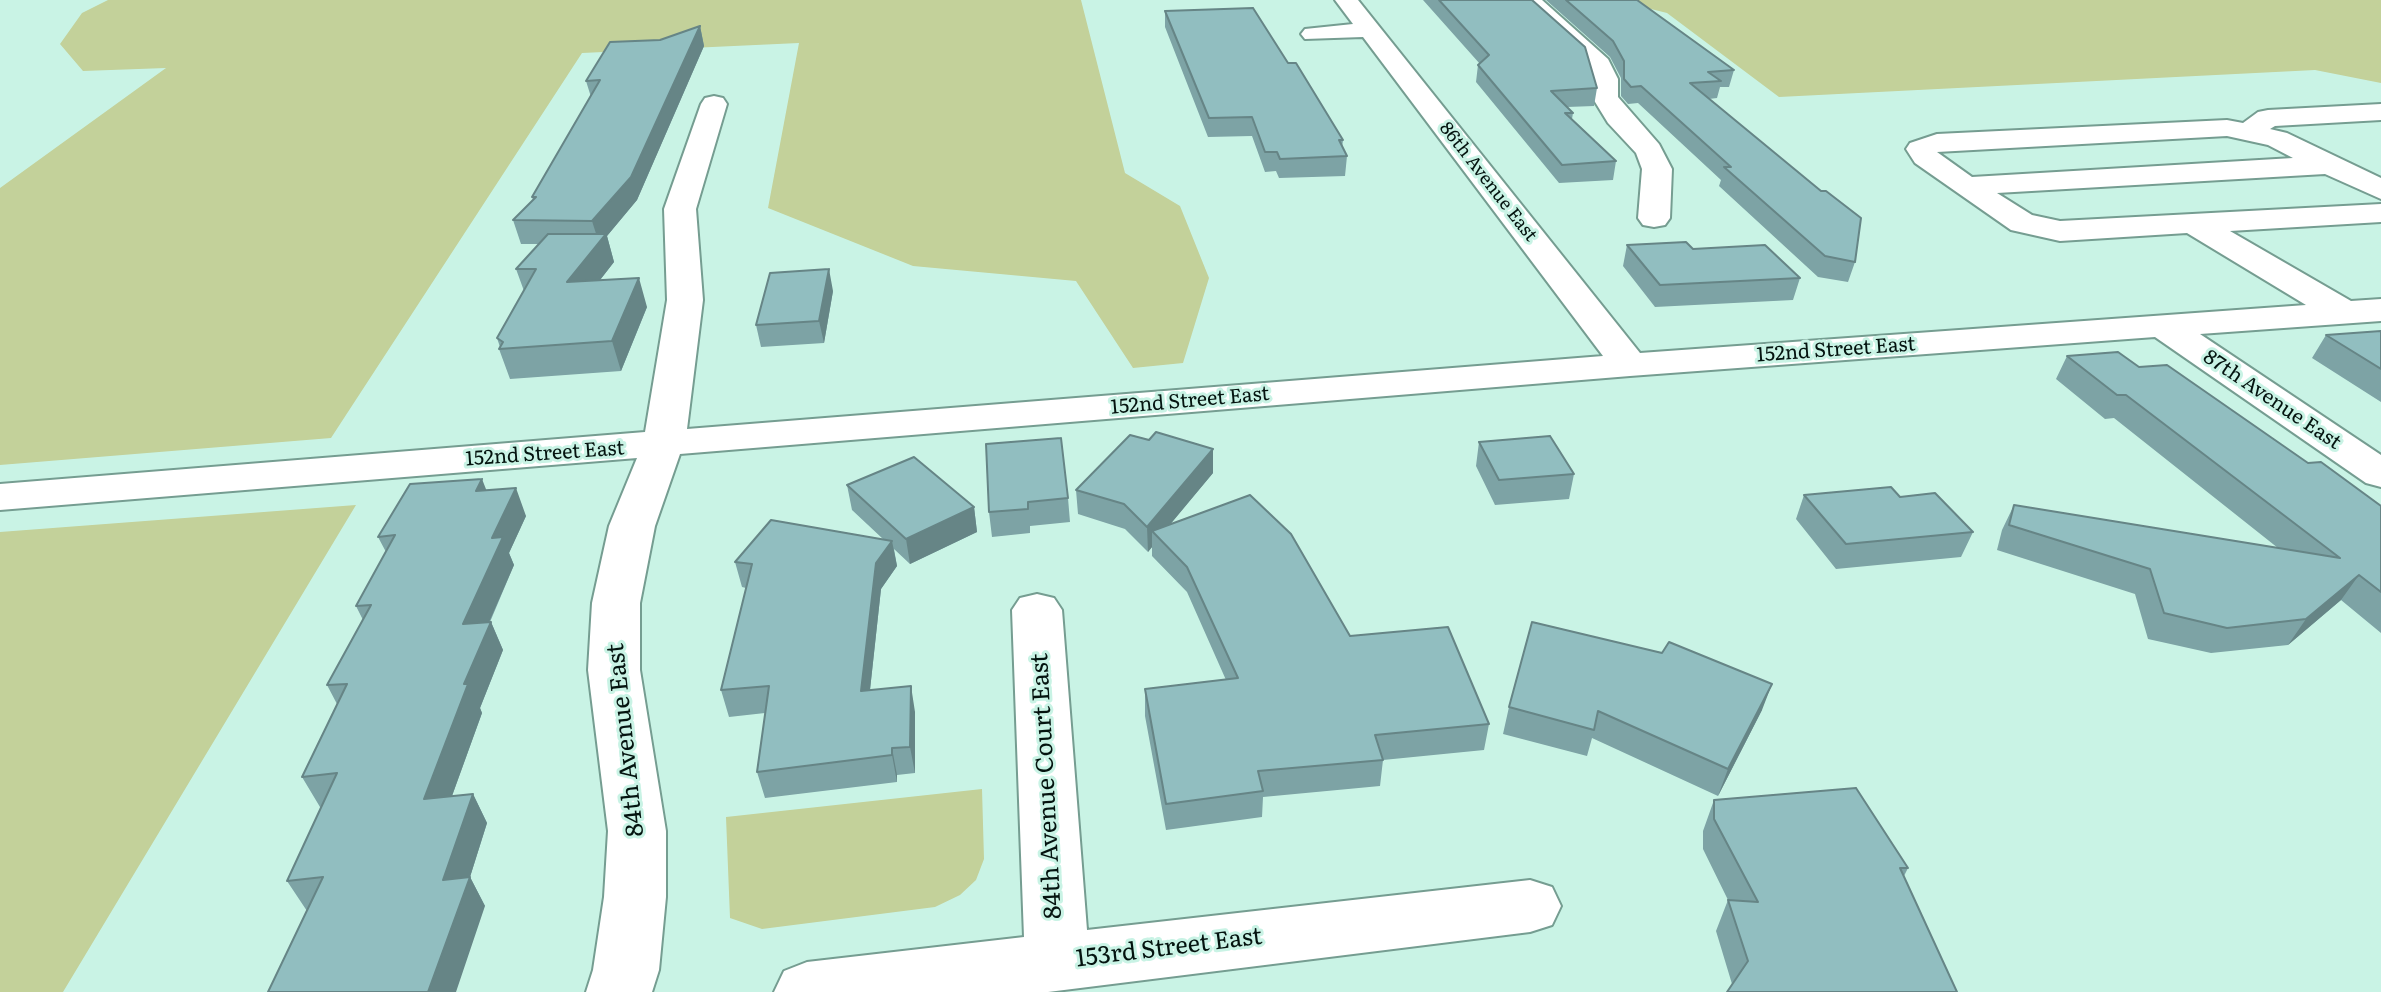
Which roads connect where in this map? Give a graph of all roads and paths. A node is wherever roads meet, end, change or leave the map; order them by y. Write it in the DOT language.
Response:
graph roads {
  1 [pos="1346,0"];
  2 [pos="1353,0"];
  3 [pos="1529,0"];
  4 [pos="1370,30"];
  5 [pos="1313,34"];
  6 [pos="714,104"];
  7 [pos="2381,112"];
  8 [pos="2250,131"];
  9 [pos="2330,165"];
  10 [pos="1966,186"];
  11 [pos="2381,190"];
  12 [pos="2381,213"];
  13 [pos="1654,218"];
  14 [pos="2196,225"];
  15 [pos="2362,311"];
  16 [pos="2163,326"];
  17 [pos="1630,365"];
  18 [pos="663,445"];
  19 [pos="2381,474"];
  20 [pos="0,497"];
  21 [pos="1037,610"];
  22 [pos="1530,906"];
  23 [pos="1057,961"];
  24 [pos="619,992"];
  25 [pos="807,992"];
  1 -- 2 [label="street"];
  1 -- 4 [label="street, 86th Avenue East"];
  3 -- 13 [label="street"];
  4 -- 5 [label="street"];
  4 -- 17 [label="street, 86th Avenue East"];
  6 -- 18 [label="street, 84th Avenue East"];
  7 -- 8 [label="street"];
  8 -- 9 [label="street"];
  8 -- 10 [label="street"];
  9 -- 10 [label="street"];
  9 -- 11 [label="street"];
  10 -- 14 [label="street"];
  12 -- 14 [label="street"];
  14 -- 15 [label="street"];
  15 -- 16 [label="street, 152nd Street East"];
  16 -- 17 [label="street, 152nd Street East"];
  16 -- 19 [label="street, 87th Avenue East"];
  17 -- 18 [label="street, 152nd Street East"];
  18 -- 20 [label="street, 152nd Street East"];
  18 -- 24 [label="street, 84th Avenue East"];
  21 -- 23 [label="street, 84th Avenue Court East"];
  22 -- 23 [label="street, 153rd Street East"];
  23 -- 25 [label="street, 153rd Street East"];
}
